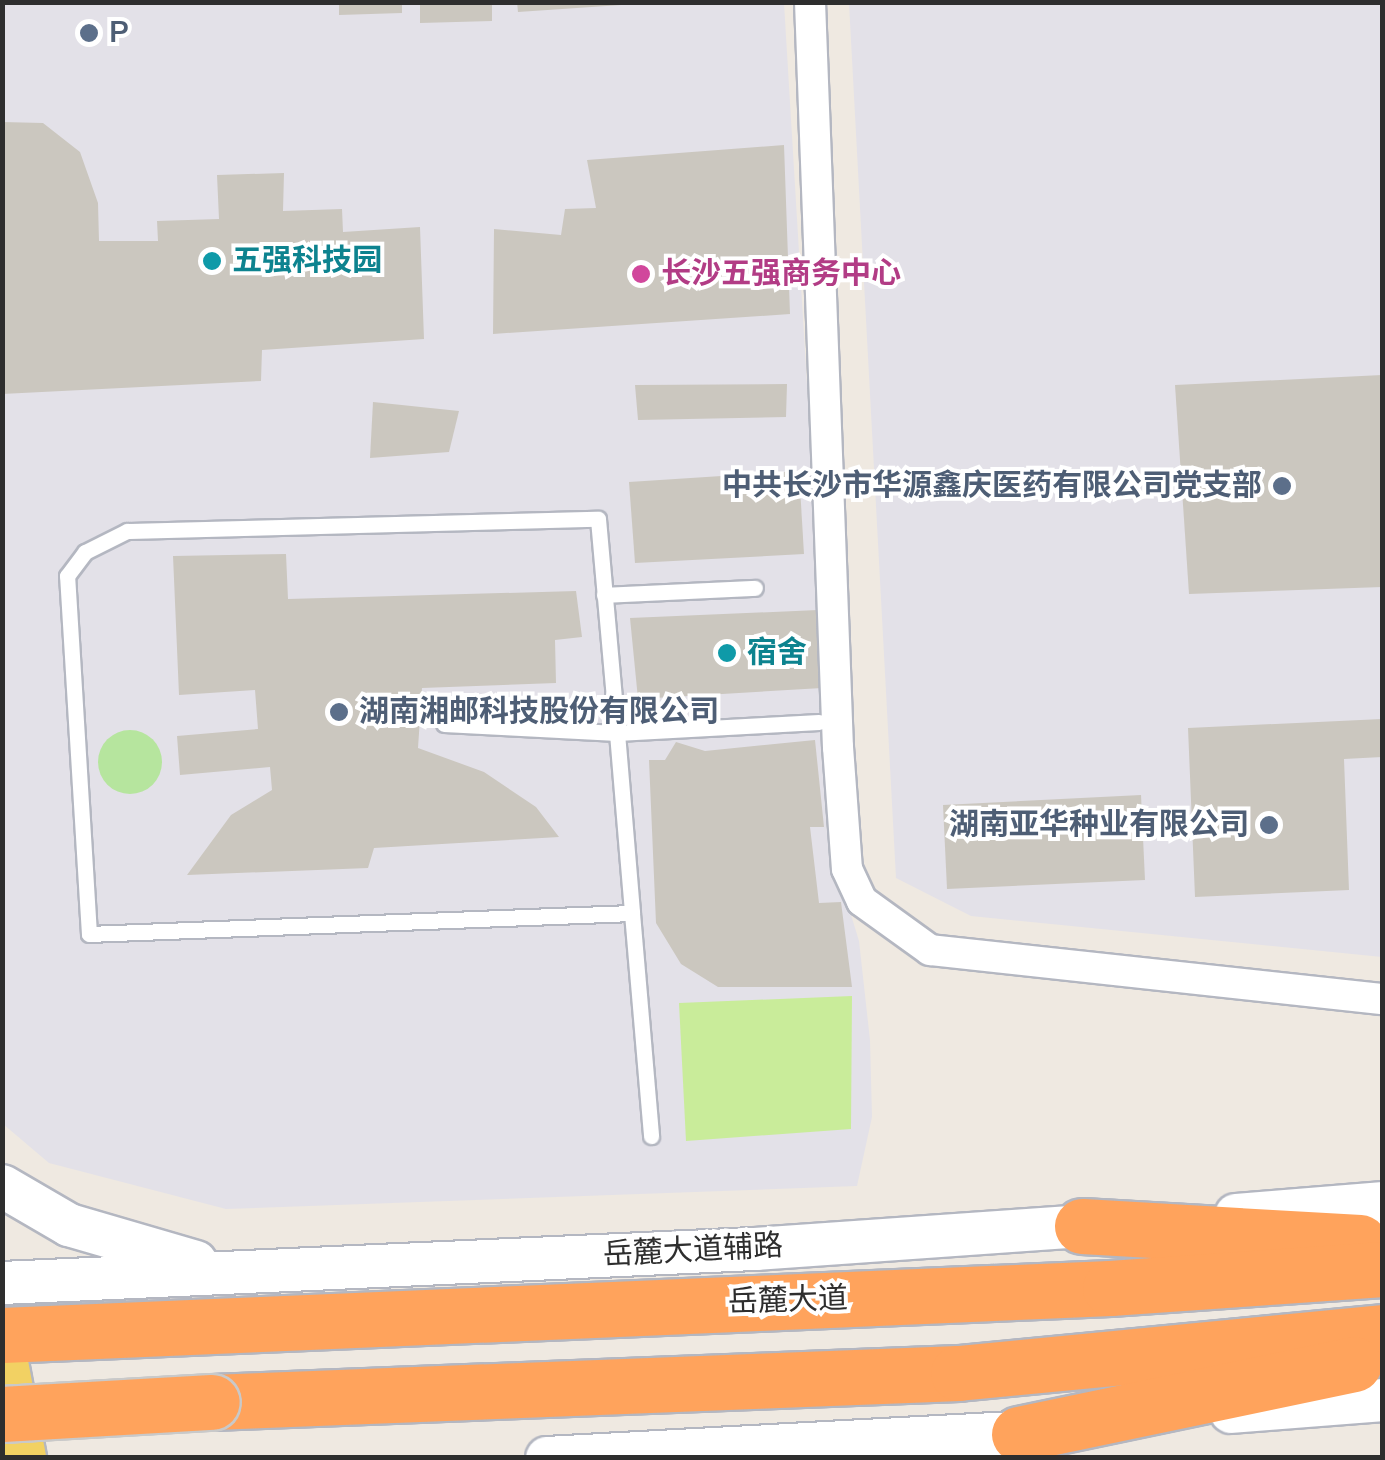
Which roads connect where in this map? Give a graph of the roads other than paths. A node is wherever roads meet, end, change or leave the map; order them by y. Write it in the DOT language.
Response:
graph roads {
  1 [pos="810,2"];
  2 [pos="756,588"];
  3 [pos="604,595"];
  4 [pos="819,722"];
  5 [pos="444,724"];
  6 [pos="616,734"];
  7 [pos="632,913"];
  8 [pos="1382,999"];
  9 [pos="651,1136"];
  10 [pos="2,1186"];
  11 [pos="1382,1204"];
  12 [pos="1082,1226"];
  13 [pos="1382,1244"];
  14 [pos="1382,1269"];
  15 [pos="230,1271"];
  16 [pos="2,1283"];
  17 [pos="1382,1332"];
  18 [pos="2,1336"];
  19 [pos="2,1352"];
  20 [pos="1382,1358"];
  21 [pos="1382,1400"];
  22 [pos="2,1414"];
  23 [pos="1019,1434"];
  24 [pos="22,1458"];
  25 [pos="547,1458"];
  1 -- 8 [label="street"];
  2 -- 3 [label="lane"];
  3 -- 6 [label="lane"];
  3 -- 7 [label="lane"];
  4 -- 6 [label="lane"];
  5 -- 6 [label="lane"];
  6 -- 7 [label="lane"];
  7 -- 9 [label="lane"];
  10 -- 15 [label="main road"];
  11 -- 12 [label="main road, 岳麓大道辅路"];
  12 -- 13 [label="highway"];
  12 -- 15 [label="main road, 岳麓大道辅路"];
  14 -- 18 [label="highway, 岳麓大道"];
  15 -- 16 [label="main road, 岳麓大道辅路"];
  17 -- 22 [label="highway, bridge"];
  19 -- 24 [label="main road"];
  20 -- 23 [label="highway"];
  21 -- 23 [label="main road"];
  23 -- 25 [label="main road"];
}
